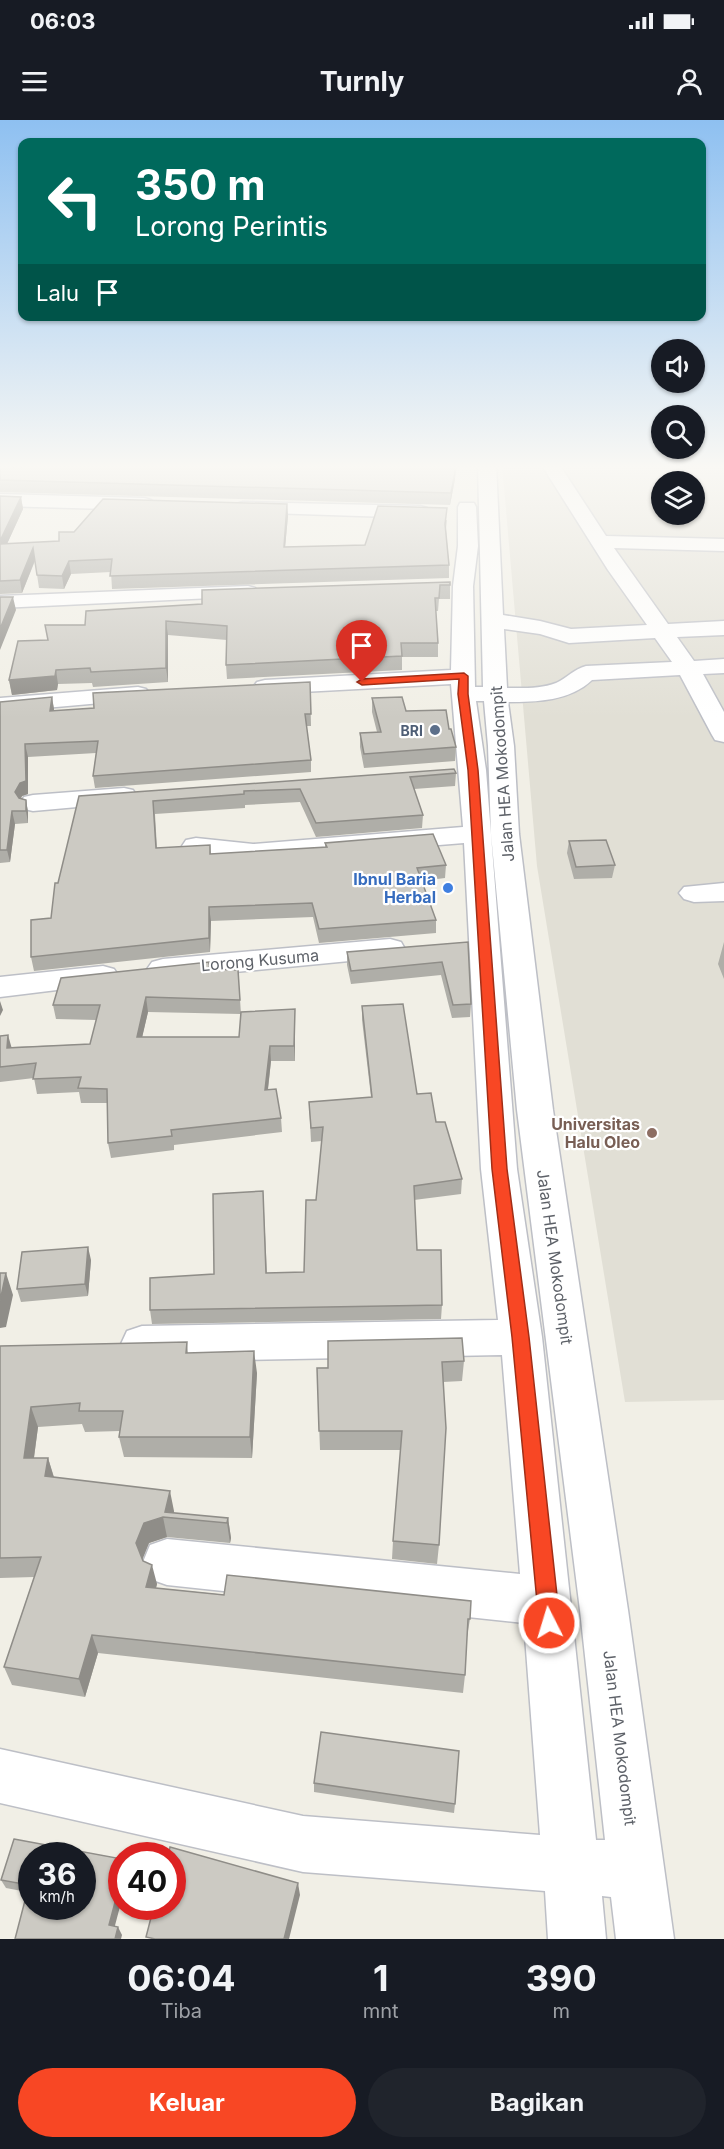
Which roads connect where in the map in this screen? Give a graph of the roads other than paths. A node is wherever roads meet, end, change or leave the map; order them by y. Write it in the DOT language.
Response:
graph roads {
  1 [pos="467,549"];
  2 [pos="471,549"];
  3 [pos="605,549"];
  4 [pos="267,592"];
  5 [pos="0,602"];
  6 [pos="724,628"];
  7 [pos="663,632"];
  8 [pos="569,636"];
  9 [pos="478,662"];
  10 [pos="724,666"];
  11 [pos="688,668"];
  12 [pos="586,674"];
  13 [pos="244,688"];
  14 [pos="162,692"];
  15 [pos="0,705"];
  16 [pos="724,735"];
  17 [pos="149,794"];
  18 [pos="33,803"];
  19 [pos="477,834"];
  20 [pos="196,846"];
  21 [pos="724,892"];
  22 [pos="693,893"];
  23 [pos="422,946"];
  24 [pos="0,987"];
  25 [pos="491,1042"];
  26 [pos="528,1042"];
  27 [pos="521,1337"];
  28 [pos="106,1345"];
  29 [pos="167,1562"];
  30 [pos="547,1601"];
  31 [pos="0,1776"];
  32 [pos="572,1867"];
  33 [pos="637,1871"];
  34 [pos="577,1939"];
  35 [pos="645,1939"];
  1 -- 9 [label="street, Jalan HEA Mokodompit"];
  2 -- 9 [label="street, Jalan HEA Mokodompit"];
  3 -- 7 [label="street"];
  4 -- 5 [label="street"];
  6 -- 7 [label="street"];
  7 -- 8 [label="street"];
  7 -- 11 [label="street"];
  8 -- 9 [label="street"];
  8 -- 12 [label="street"];
  9 -- 12 [label="street"];
  9 -- 13 [label="street"];
  9 -- 19 [label="street, Jalan HEA Mokodompit"];
  9 -- 26 [label="street, Jalan HEA Mokodompit"];
  10 -- 11 [label="street"];
  11 -- 12 [label="street"];
  11 -- 16 [label="street"];
  14 -- 15 [label="street"];
  17 -- 18 [label="street"];
  19 -- 20 [label="street"];
  19 -- 25 [label="street, Jalan HEA Mokodompit"];
  21 -- 22 [label="street"];
  23 -- 24 [label="street, Lorong Kusuma"];
  25 -- 26 [label="street"];
  25 -- 27 [label="street, Jalan HEA Mokodompit"];
  26 -- 33 [label="street, Jalan HEA Mokodompit"];
  27 -- 28 [label="street"];
  27 -- 30 [label="street, Jalan HEA Mokodompit"];
  29 -- 30 [label="street"];
  30 -- 32 [label="street, Jalan HEA Mokodompit"];
  31 -- 32 [label="street"];
  32 -- 33 [label="street"];
  32 -- 34 [label="street, Jalan HEA Mokodompit"];
  33 -- 35 [label="street, Jalan HEA Mokodompit"];
}
